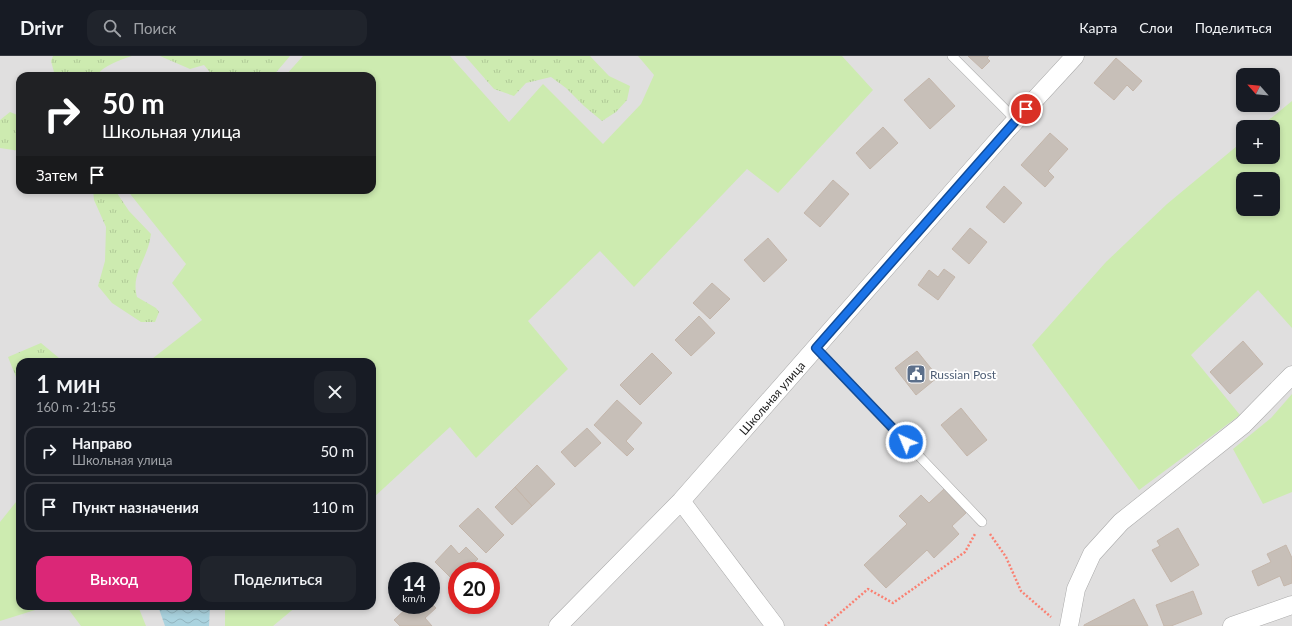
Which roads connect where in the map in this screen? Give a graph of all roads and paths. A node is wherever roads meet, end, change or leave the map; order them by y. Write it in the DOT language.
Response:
graph roads {
  1 [pos="952,56"];
  2 [pos="1075,56"];
  3 [pos="1016,120"];
  4 [pos="816,348"];
  5 [pos="1292,375"];
  6 [pos="681,501"];
  7 [pos="982,522"];
  8 [pos="1292,605"];
  9 [pos="1063,624"];
  10 [pos="558,626"];
  11 [pos="775,626"];
  12 [pos="825,626"];
  13 [pos="1232,626"];
  1 -- 3 [label="lane"];
  2 -- 3 [label="street, Школьная улица"];
  3 -- 4 [label="street, Школьная улица"];
  4 -- 6 [label="street, Школьная улица"];
  4 -- 7 [label="lane"];
  5 -- 9 [label="street"];
  6 -- 10 [label="street, Школьная улица"];
  6 -- 11 [label="street"];
  7 -- 9 [label="path"];
  7 -- 12 [label="path"];
  8 -- 13 [label="street"];
}
